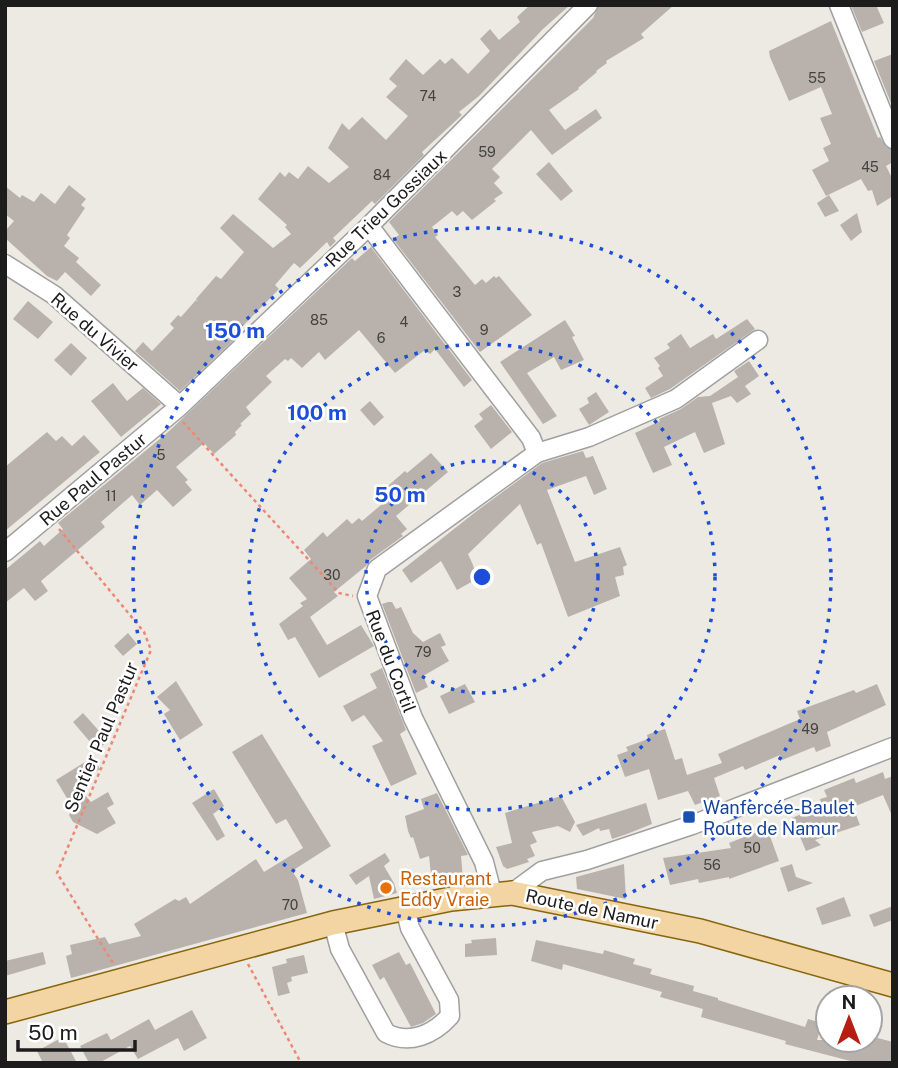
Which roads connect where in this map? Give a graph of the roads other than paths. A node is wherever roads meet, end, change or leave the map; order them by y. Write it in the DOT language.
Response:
graph roads {
  1 [pos="588,5"];
  2 [pos="839,5"];
  3 [pos="893,139"];
  4 [pos="369,226"];
  5 [pos="5,264"];
  6 [pos="758,340"];
  7 [pos="180,407"];
  8 [pos="537,453"];
  9 [pos="5,552"];
  10 [pos="893,747"];
  11 [pos="502,893"];
  12 [pos="405,908"];
  13 [pos="333,923"];
  14 [pos="893,985"];
  15 [pos="5,1012"];
  1 -- 4 [label="street, Rue Trieu Gossiaux"];
  2 -- 3 [label="street"];
  4 -- 7 [label="street, Rue Trieu Gossiaux"];
  4 -- 8 [label="street"];
  5 -- 7 [label="street, Rue du Vivier"];
  6 -- 8 [label="street, Rue du Cortil"];
  7 -- 9 [label="street, Rue Paul Pastur"];
  8 -- 11 [label="street, Rue du Cortil"];
  10 -- 11 [label="street"];
  11 -- 12 [label="main road, Route de Namur"];
  11 -- 14 [label="main road, Route de Namur"];
  12 -- 13 [label="main road, Route de Namur"];
  12 -- 13 [label="street"];
  13 -- 15 [label="main road, Route de Namur"];
}
